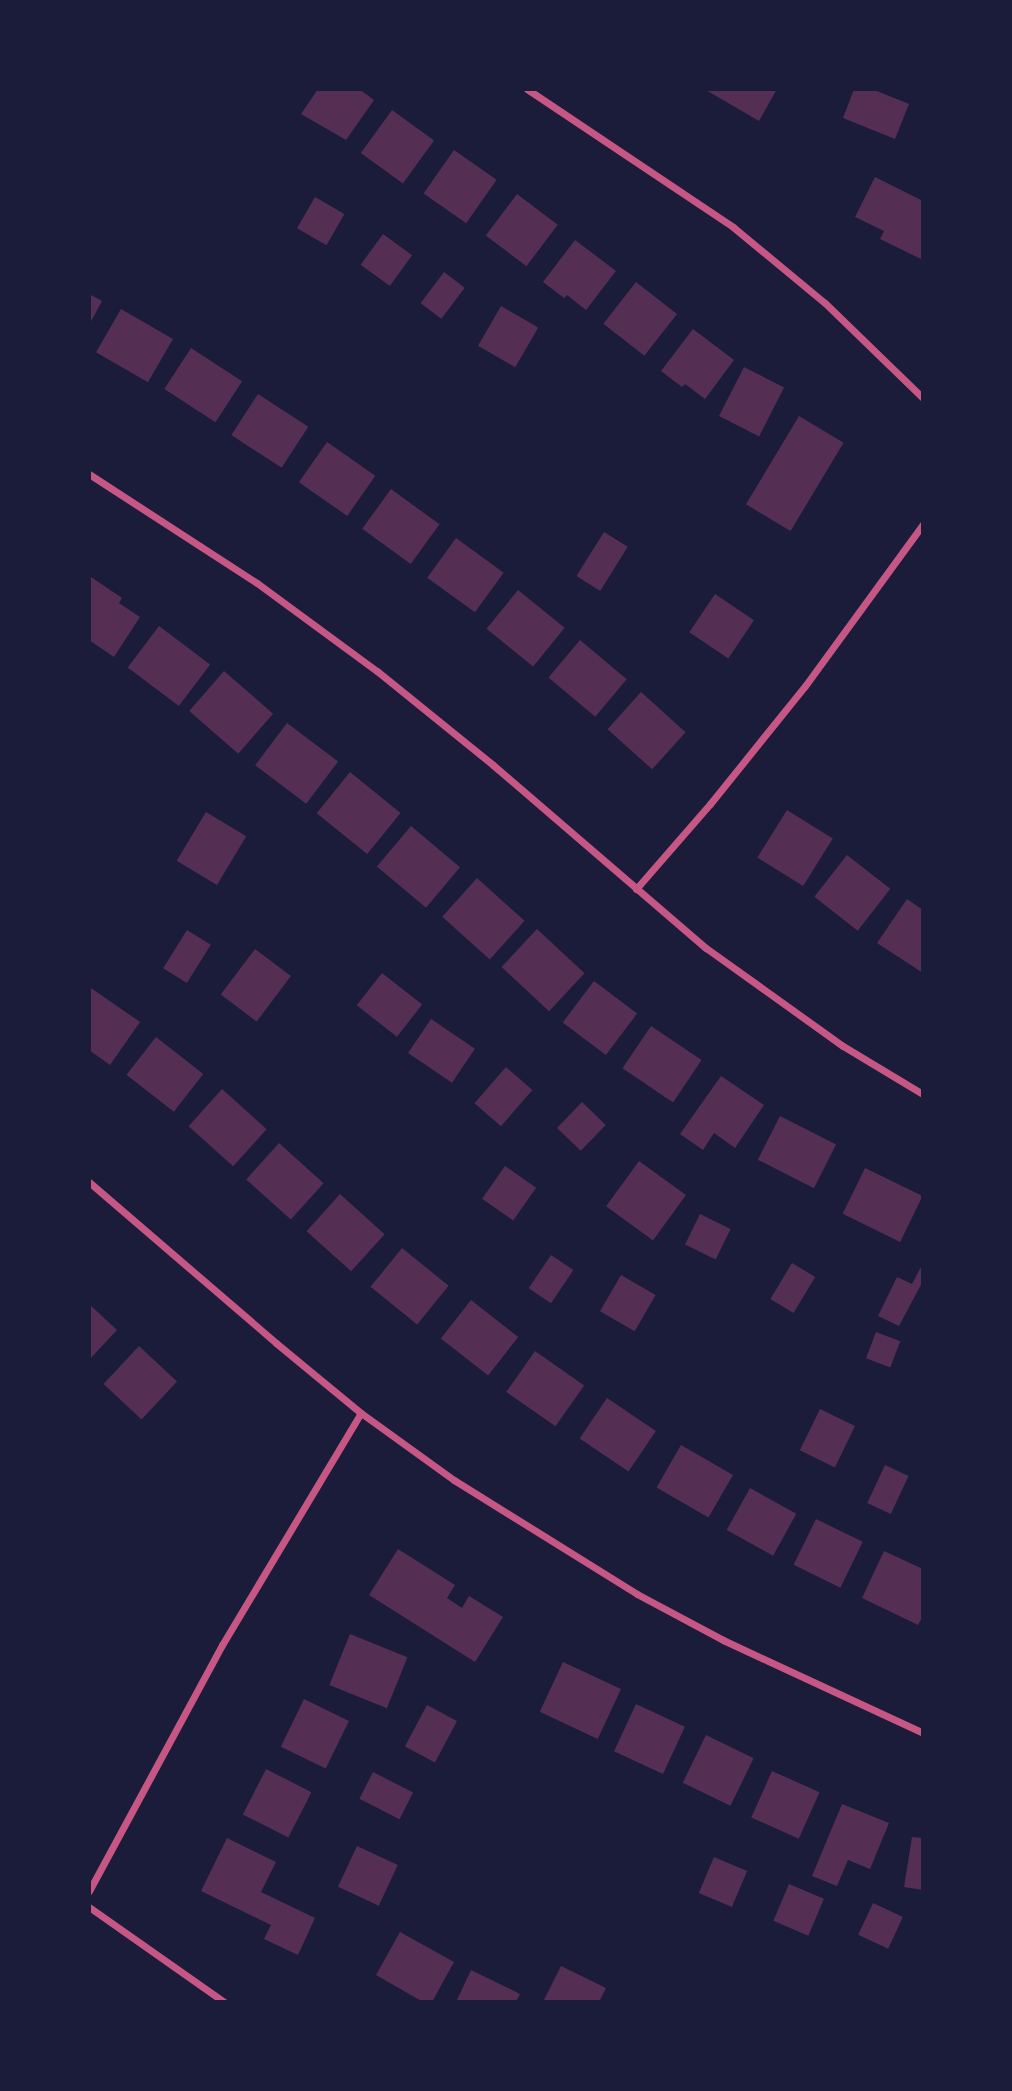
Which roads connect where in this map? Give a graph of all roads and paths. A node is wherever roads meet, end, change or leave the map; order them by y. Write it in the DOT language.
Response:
graph roads {
  1 [pos="527,89"];
  2 [pos="923,398"];
  3 [pos="89,474"];
  4 [pos="923,524"];
  5 [pos="636,889"];
  6 [pos="923,1094"];
  7 [pos="89,1182"];
  8 [pos="361,1413"];
  9 [pos="923,1733"];
  10 [pos="89,1891"];
  11 [pos="89,1907"];
  12 [pos="224,2002"];
  1 -- 2 [label="street"];
  3 -- 5 [label="street"];
  4 -- 5 [label="street"];
  5 -- 6 [label="street"];
  7 -- 8 [label="street"];
  8 -- 9 [label="street"];
  8 -- 10 [label="street"];
  11 -- 12 [label="street"];
}
